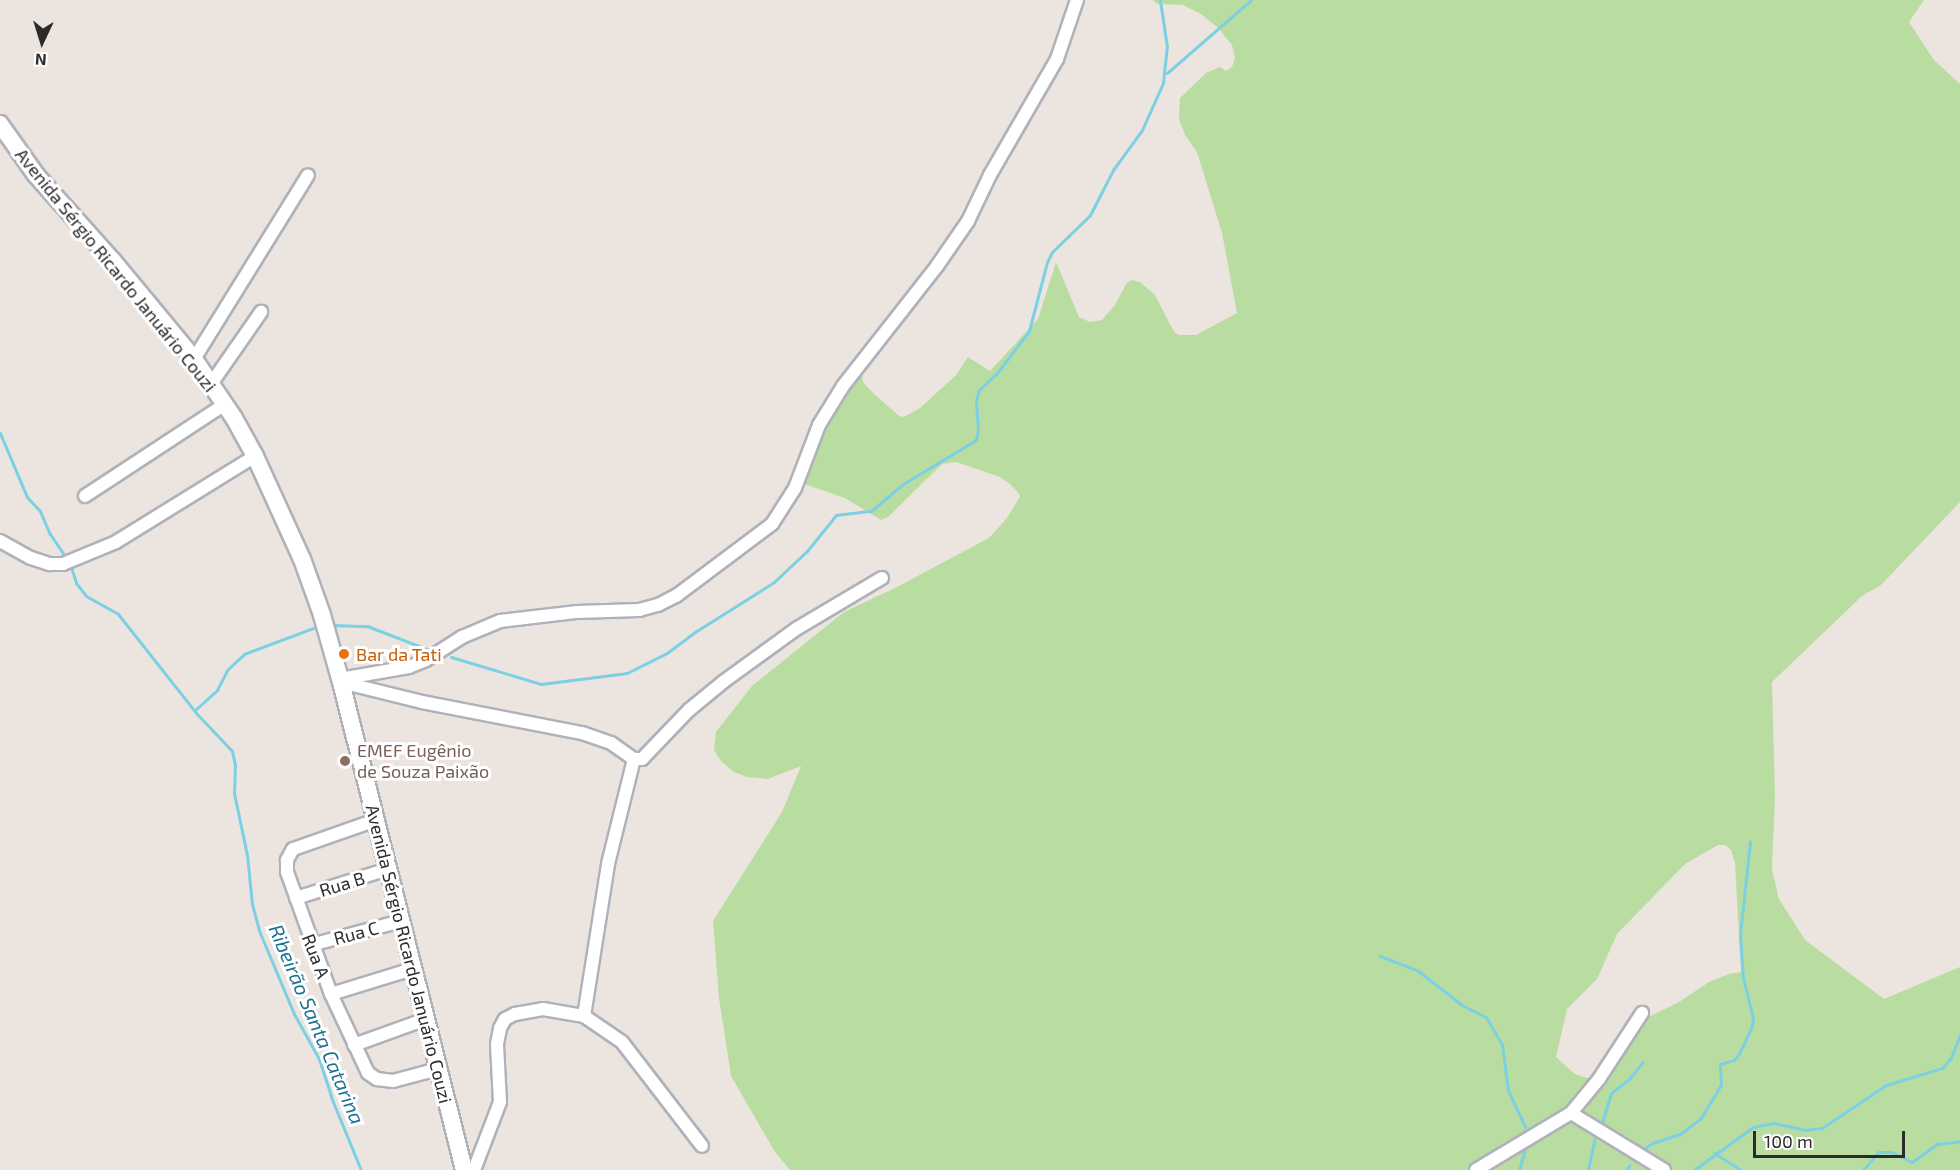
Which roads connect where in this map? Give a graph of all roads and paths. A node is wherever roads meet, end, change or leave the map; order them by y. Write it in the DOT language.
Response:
graph roads {
  1 [pos="1077,0"];
  2 [pos="0,124"];
  3 [pos="308,175"];
  4 [pos="261,312"];
  5 [pos="194,359"];
  6 [pos="211,384"];
  7 [pos="225,404"];
  8 [pos="255,456"];
  9 [pos="86,496"];
  10 [pos="0,542"];
  11 [pos="882,578"];
  12 [pos="340,680"];
  13 [pos="634,759"];
  14 [pos="376,820"];
  15 [pos="388,869"];
  16 [pos="296,898"];
  17 [pos="401,921"];
  18 [pos="311,945"];
  19 [pos="413,969"];
  20 [pos="331,994"];
  21 [pos="1642,1013"];
  22 [pos="584,1016"];
  23 [pos="426,1019"];
  24 [pos="354,1045"];
  25 [pos="438,1069"];
  26 [pos="1571,1113"];
  27 [pos="702,1146"];
  28 [pos="464,1170"];
  29 [pos="474,1170"];
  30 [pos="1476,1170"];
  31 [pos="1664,1170"];
  1 -- 12 [label="street"];
  2 -- 5 [label="street, Avenida Sérgio Ricardo Januário Couzi"];
  3 -- 5 [label="street"];
  4 -- 6 [label="street"];
  5 -- 6 [label="street, Avenida Sérgio Ricardo Januário Couzi"];
  6 -- 7 [label="street, Avenida Sérgio Ricardo Januário Couzi"];
  7 -- 8 [label="street, Avenida Sérgio Ricardo Januário Couzi"];
  7 -- 9 [label="street"];
  8 -- 10 [label="street"];
  8 -- 12 [label="street, Avenida Sérgio Ricardo Januário Couzi"];
  11 -- 13 [label="street"];
  12 -- 13 [label="street"];
  12 -- 14 [label="street, Avenida Sérgio Ricardo Januário Couzi"];
  13 -- 22 [label="street"];
  14 -- 15 [label="street, Avenida Sérgio Ricardo Januário Couzi"];
  14 -- 16 [label="street, Rua A"];
  15 -- 16 [label="street, Rua B"];
  15 -- 17 [label="street, Avenida Sérgio Ricardo Januário Couzi"];
  16 -- 18 [label="street, Rua A"];
  17 -- 18 [label="street, Rua C"];
  17 -- 19 [label="street, Avenida Sérgio Ricardo Januário Couzi"];
  18 -- 20 [label="street, Rua A"];
  19 -- 20 [label="street"];
  19 -- 23 [label="street, Avenida Sérgio Ricardo Januário Couzi"];
  20 -- 24 [label="street, Rua A"];
  21 -- 26 [label="street"];
  22 -- 27 [label="street"];
  22 -- 29 [label="street"];
  23 -- 24 [label="street"];
  23 -- 25 [label="street, Avenida Sérgio Ricardo Januário Couzi"];
  24 -- 25 [label="street, Rua A"];
  25 -- 28 [label="street, Avenida Sérgio Ricardo Januário Couzi"];
  26 -- 30 [label="street"];
  26 -- 31 [label="street"];
}
